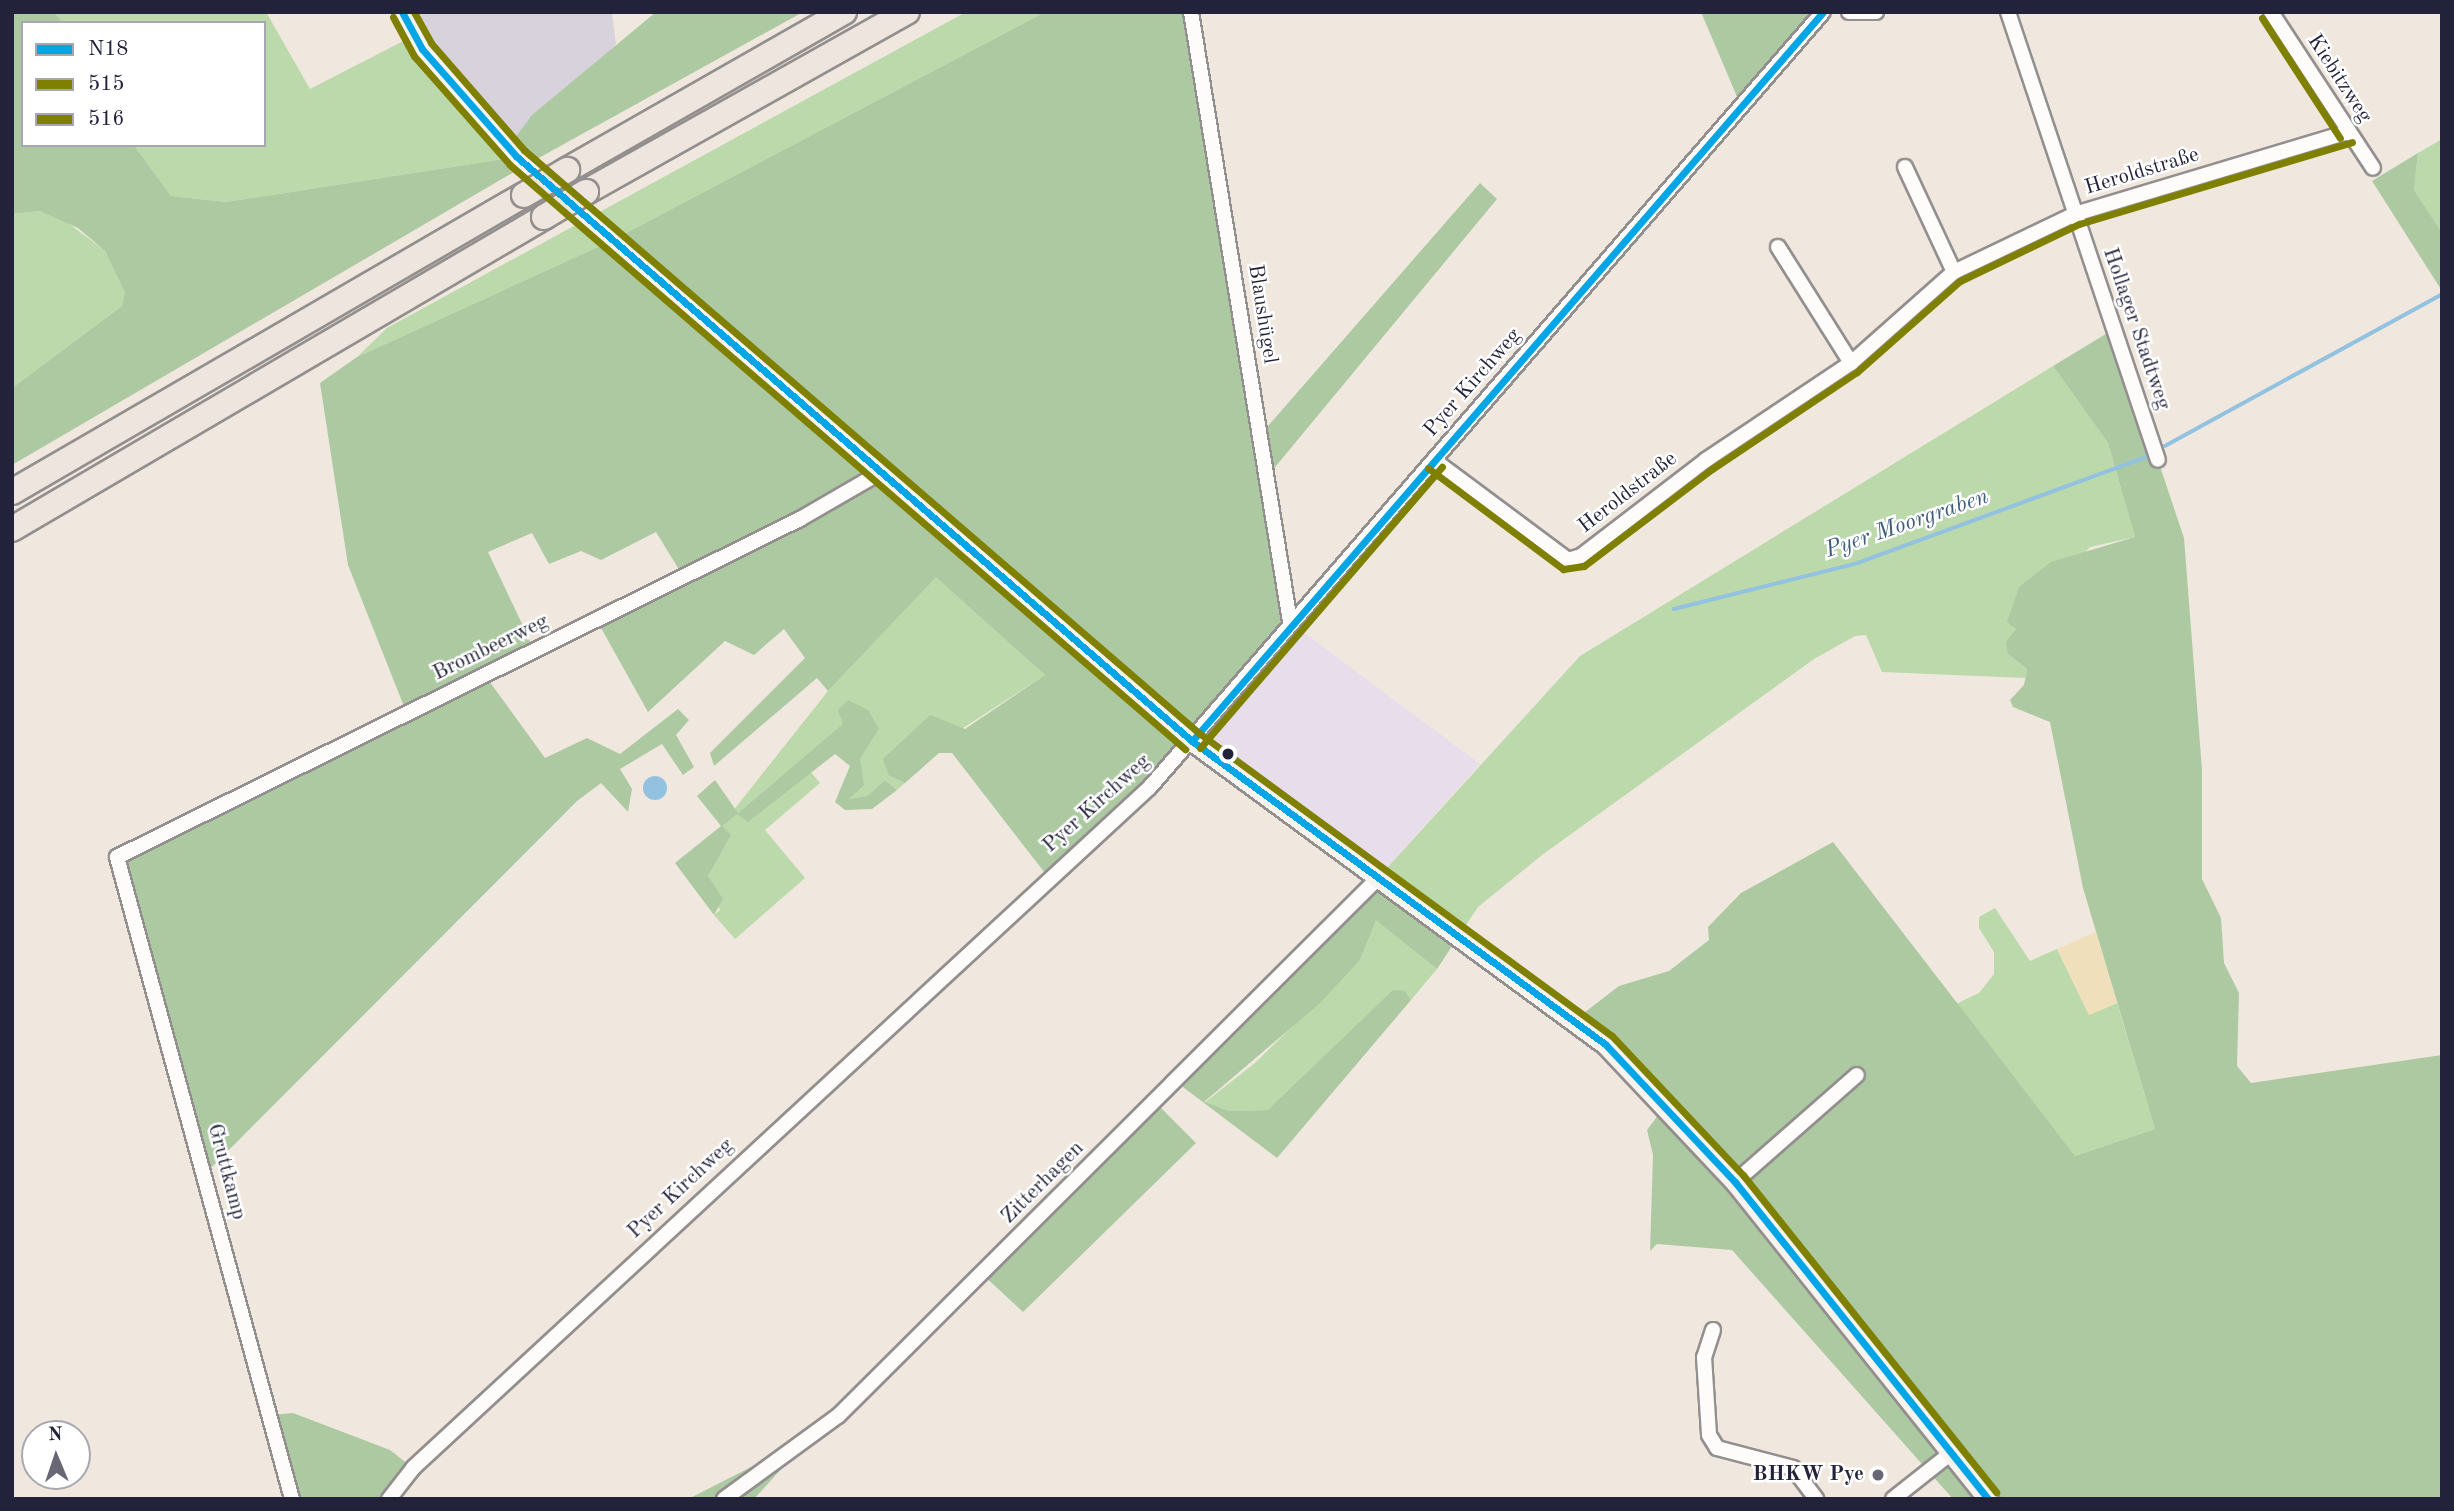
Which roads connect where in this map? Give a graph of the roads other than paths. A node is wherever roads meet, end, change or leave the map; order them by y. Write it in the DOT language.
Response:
graph roads {
  1 [pos="402,12"];
  2 [pos="844,12"];
  3 [pos="907,12"];
  4 [pos="1191,12"];
  5 [pos="1823,12"];
  6 [pos="1849,12"];
  7 [pos="1876,12"];
  8 [pos="2008,12"];
  9 [pos="2271,12"];
  10 [pos="2348,132"];
  11 [pos="1905,167"];
  12 [pos="2373,168"];
  13 [pos="2076,214"];
  14 [pos="1778,247"];
  15 [pos="1954,272"];
  16 [pos="1851,363"];
  17 [pos="1434,460"];
  18 [pos="2158,460"];
  19 [pos="881,472"];
  20 [pos="12,492"];
  21 [pos="12,529"];
  22 [pos="1290,622"];
  23 [pos="1192,741"];
  24 [pos="117,857"];
  25 [pos="1377,878"];
  26 [pos="1857,1075"];
  27 [pos="1735,1182"];
  28 [pos="1713,1330"];
  29 [pos="1951,1453"];
  30 [pos="292,1499"];
  31 [pos="389,1499"];
  32 [pos="724,1499"];
  33 [pos="1816,1499"];
  34 [pos="1893,1499"];
  35 [pos="1988,1499"];
  1 -- 19 [label="street"];
  2 -- 20 [label="highway, bridge"];
  3 -- 21 [label="highway, bridge"];
  4 -- 22 [label="street, Blaushügel"];
  5 -- 17 [label="street, Pyer Kirchweg"];
  6 -- 7 [label="street"];
  8 -- 13 [label="street, Hollager Stadtweg"];
  9 -- 10 [label="street, Kiebitzweg"];
  10 -- 12 [label="street, Kiebitzweg"];
  10 -- 13 [label="street, Heroldstraße"];
  11 -- 15 [label="street"];
  13 -- 15 [label="street, Heroldstraße"];
  13 -- 18 [label="street, Hollager Stadtweg"];
  14 -- 16 [label="street"];
  15 -- 16 [label="street, Heroldstraße"];
  16 -- 17 [label="street, Heroldstraße"];
  17 -- 22 [label="street, Pyer Kirchweg"];
  19 -- 23 [label="street"];
  19 -- 24 [label="street, Brombeerweg"];
  22 -- 23 [label="street, Pyer Kirchweg"];
  23 -- 25 [label="street"];
  23 -- 31 [label="street, Pyer Kirchweg"];
  24 -- 30 [label="street, Gruttkamp"];
  25 -- 27 [label="street"];
  25 -- 32 [label="street, Zitterhagen"];
  26 -- 27 [label="street"];
  27 -- 29 [label="street"];
  28 -- 33 [label="street"];
  29 -- 34 [label="street"];
  29 -- 35 [label="street"];
}
